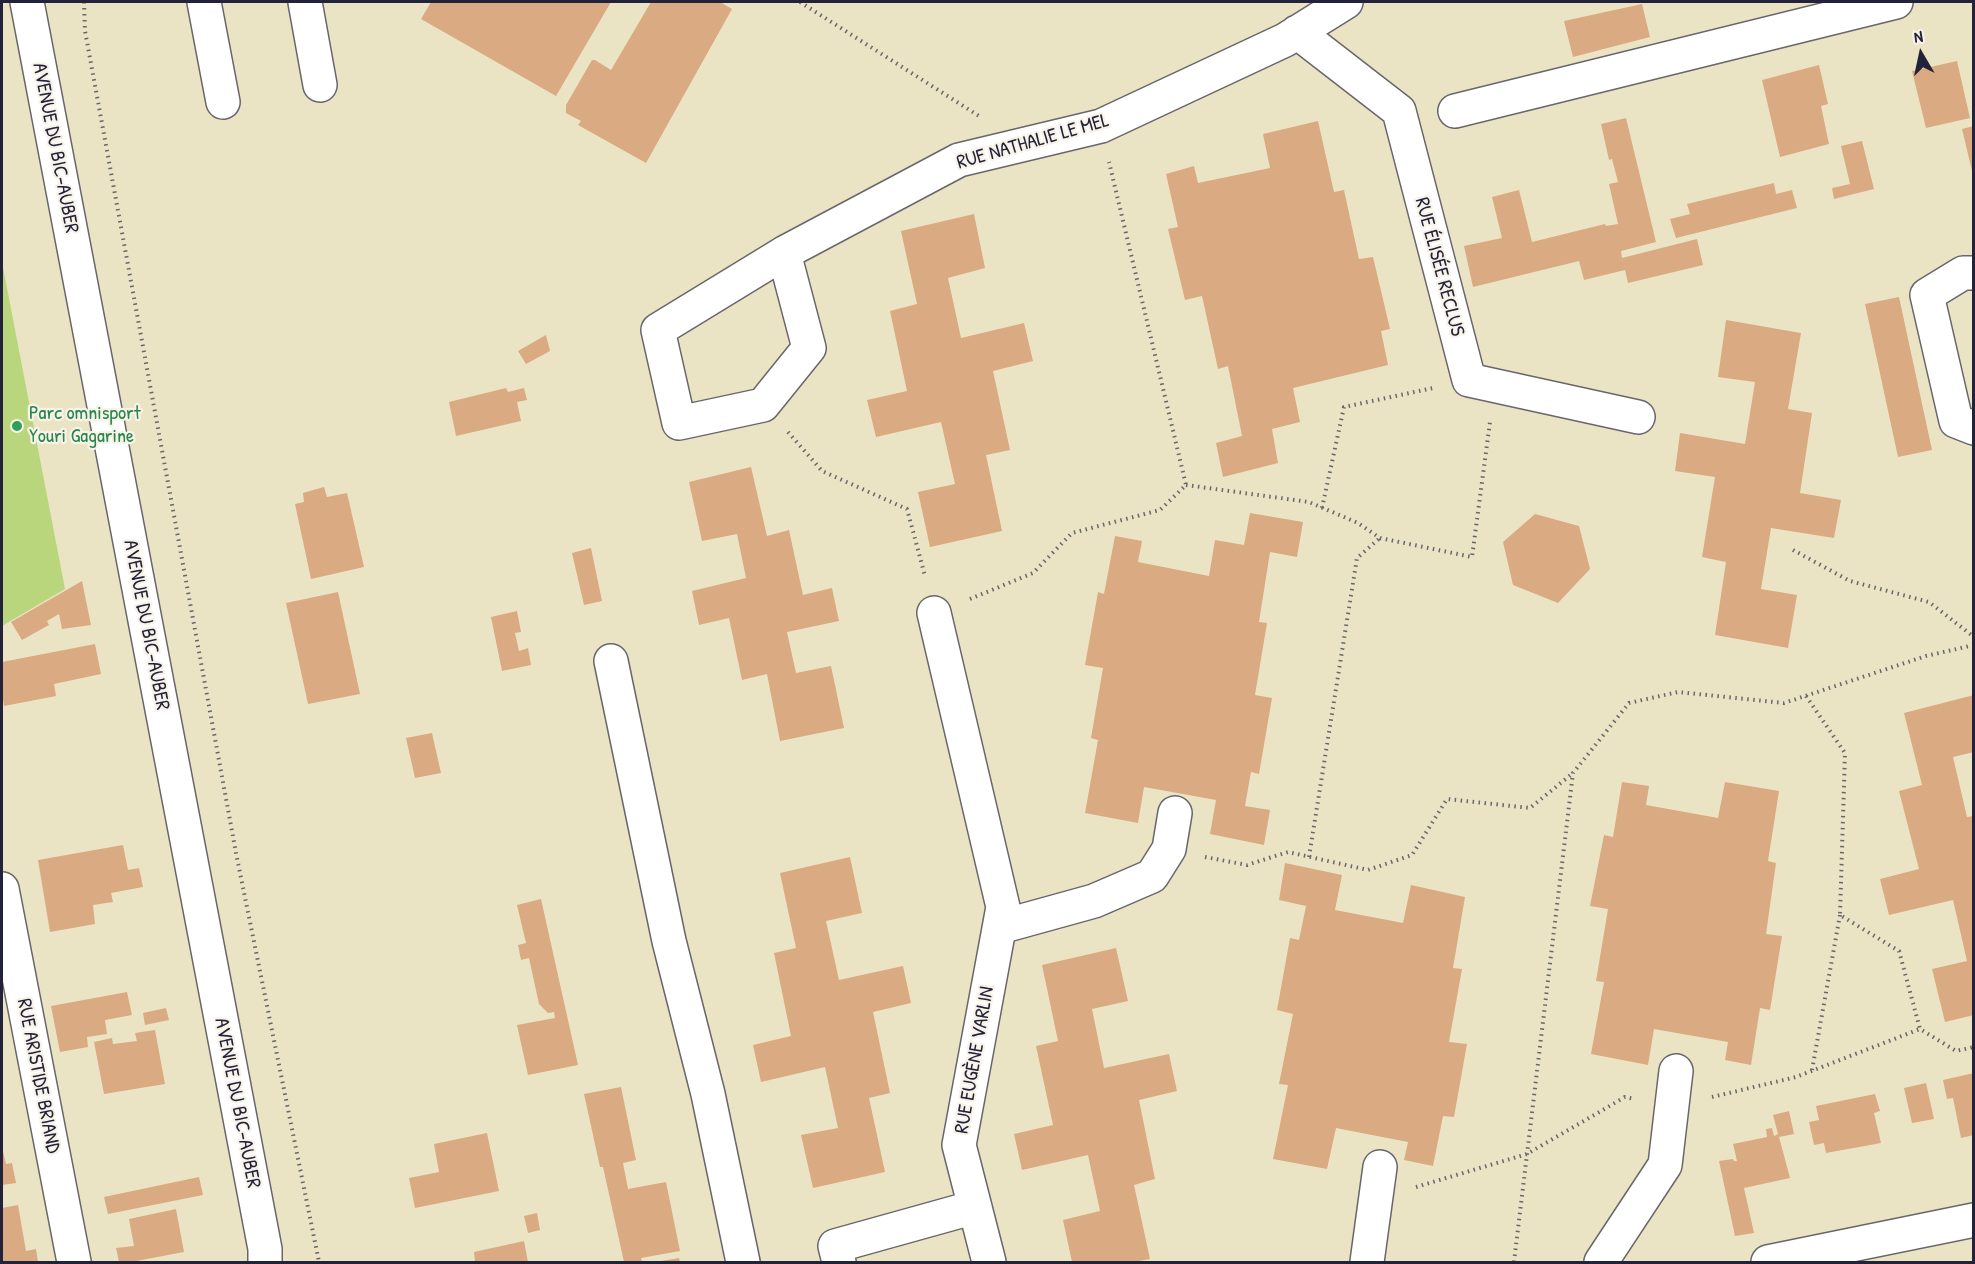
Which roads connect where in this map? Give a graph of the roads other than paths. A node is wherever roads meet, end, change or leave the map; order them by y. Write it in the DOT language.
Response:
graph roads {
  1 [pos="27,2"];
  2 [pos="204,2"];
  3 [pos="305,2"];
  4 [pos="1346,2"];
  5 [pos="1896,2"];
  6 [pos="1297,32"];
  7 [pos="320,85"];
  8 [pos="223,102"];
  9 [pos="1455,111"];
  10 [pos="784,253"];
  11 [pos="1974,273"];
  12 [pos="1638,417"];
  13 [pos="1974,428"];
  14 [pos="934,614"];
  15 [pos="611,661"];
  16 [pos="1175,813"];
  17 [pos="2,889"];
  18 [pos="1000,927"];
  19 [pos="1676,1071"];
  20 [pos="1380,1167"];
  21 [pos="975,1207"];
  22 [pos="1974,1220"];
  23 [pos="267,1258"];
  24 [pos="74,1263"];
  25 [pos="743,1263"];
  26 [pos="838,1263"];
  27 [pos="989,1263"];
  28 [pos="1367,1263"];
  29 [pos="1601,1263"];
  30 [pos="1768,1263"];
  1 -- 23 [label="street, AVENUE DU BIC-AUBER"];
  2 -- 8 [label="street"];
  3 -- 7 [label="street"];
  4 -- 6 [label="street, RUE NATHALIE LE MEL"];
  5 -- 9 [label="street"];
  6 -- 10 [label="street, RUE NATHALIE LE MEL"];
  6 -- 12 [label="street, RUE ÉLISÉE RECLUS"];
  10 -- 10 [label="street, RUE NATHALIE LE MEL"];
  11 -- 13 [label="street"];
  14 -- 18 [label="street, RUE EUGÈNE VARLIN"];
  15 -- 25 [label="street"];
  16 -- 18 [label="street"];
  17 -- 24 [label="street, RUE ARISTIDE BRIAND"];
  18 -- 21 [label="street, RUE EUGÈNE VARLIN"];
  19 -- 29 [label="street"];
  20 -- 28 [label="street"];
  21 -- 26 [label="street"];
  21 -- 27 [label="street, RUE EUGÈNE VARLIN"];
  22 -- 30 [label="street"];
}
